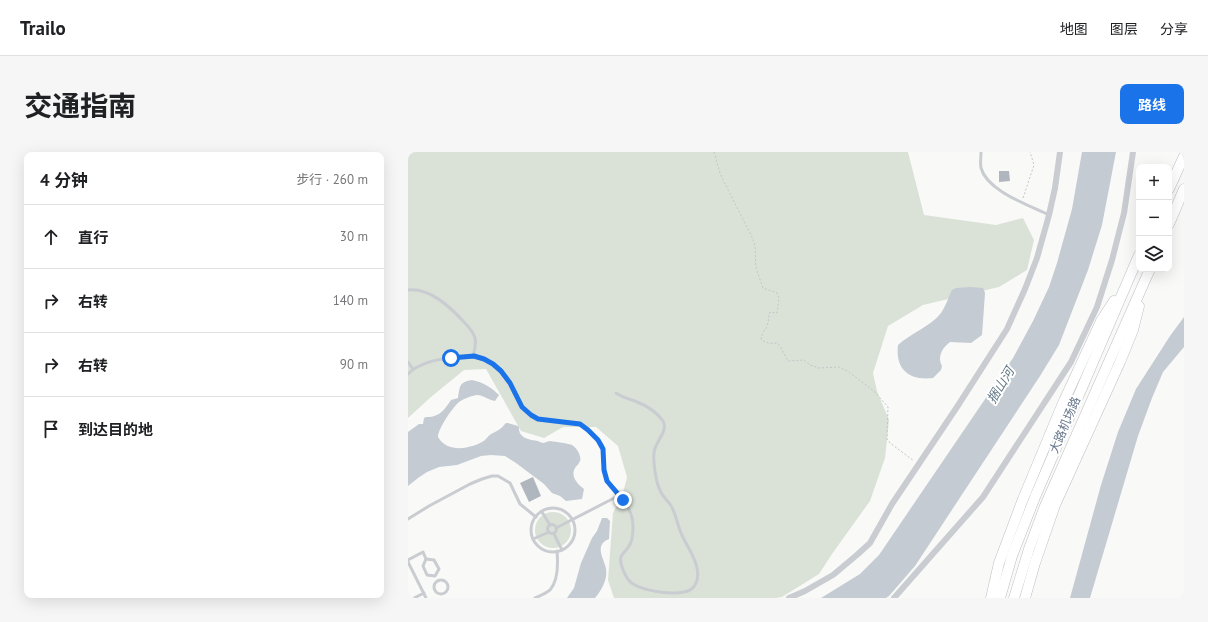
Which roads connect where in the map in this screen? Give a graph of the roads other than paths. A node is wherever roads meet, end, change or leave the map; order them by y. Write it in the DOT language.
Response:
graph roads {
  1 [pos="981,152"];
  2 [pos="1060,152"];
  3 [pos="1133,152"];
  4 [pos="1184,156"];
  5 [pos="1172,182"];
  6 [pos="1184,189"];
  7 [pos="1049,215"];
  8 [pos="1172,217"];
  9 [pos="1136,262"];
  10 [pos="1148,274"];
  11 [pos="1129,278"];
  12 [pos="408,290"];
  13 [pos="473,356"];
  14 [pos="408,362"];
  15 [pos="413,369"];
  16 [pos="408,374"];
  17 [pos="616,393"];
  18 [pos="620,495"];
  19 [pos="542,512"];
  20 [pos="536,517"];
  21 [pos="408,519"];
  22 [pos="572,520"];
  23 [pos="550,525"];
  24 [pos="556,528"];
  25 [pos="549,532"];
  26 [pos="554,534"];
  27 [pos="533,539"];
  28 [pos="562,550"];
  29 [pos="558,551"];
  30 [pos="426,559"];
  31 [pos="408,561"];
  32 [pos="435,576"];
  33 [pos="438,581"];
  34 [pos="424,593"];
  35 [pos="444,593"];
  36 [pos="414,598"];
  37 [pos="426,598"];
  38 [pos="447,598"];
  39 [pos="535,598"];
  40 [pos="789,598"];
  41 [pos="894,598"];
  42 [pos="991,598"];
  43 [pos="1000,598"];
  44 [pos="1014,598"];
  45 [pos="1025,598"];
  1 -- 7 [label="lane"];
  2 -- 7 [label="street"];
  3 -- 41 [label="street"];
  4 -- 5 [label="main road"];
  6 -- 8 [label="main road"];
  7 -- 40 [label="street"];
  9 -- 11 [label="main road, 大路机场路"];
  10 -- 44 [label="main road, 大路机场路"];
  10 -- 45 [label="main road"];
  11 -- 42 [label="main road"];
  11 -- 43 [label="main road, 大路机场路"];
  12 -- 13 [label="lane"];
  13 -- 15 [label="lane"];
  13 -- 18 [label="lane"];
  14 -- 15 [label="lane"];
  15 -- 16 [label="lane"];
  17 -- 18 [label="lane"];
  18 -- 22 [label="lane"];
  19 -- 20 [label="lane"];
  19 -- 22 [label="lane"];
  19 -- 23 [label="lane"];
  20 -- 21 [label="lane"];
  20 -- 27 [label="lane"];
  22 -- 24 [label="lane"];
  22 -- 28 [label="lane"];
  23 -- 24 [label="lane"];
  23 -- 25 [label="lane"];
  24 -- 26 [label="lane"];
  25 -- 26 [label="lane"];
  25 -- 27 [label="lane"];
  26 -- 28 [label="lane"];
  27 -- 29 [label="lane"];
  28 -- 29 [label="lane"];
  29 -- 39 [label="lane"];
  30 -- 31 [label="lane"];
  30 -- 32 [label="lane"];
  30 -- 32 [label="lane"];
  31 -- 34 [label="lane"];
  32 -- 33 [label="lane"];
  33 -- 35 [label="lane"];
  33 -- 35 [label="lane"];
  34 -- 36 [label="lane"];
  34 -- 37 [label="lane"];
  35 -- 38 [label="lane"];
}
